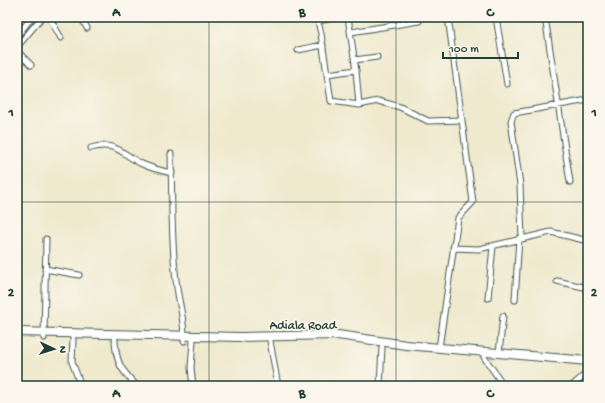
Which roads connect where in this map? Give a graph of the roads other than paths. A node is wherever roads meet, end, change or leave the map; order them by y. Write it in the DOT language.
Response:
graph roads {
  1 [pos="32,17"];
  2 [pos="42,17"];
  3 [pos="49,17"];
  4 [pos="81,17"];
  5 [pos="339,17"];
  6 [pos="348,17"];
  7 [pos="448,17"];
  8 [pos="496,17"];
  9 [pos="545,17"];
  10 [pos="318,19"];
  11 [pos="419,21"];
  12 [pos="87,28"];
  13 [pos="351,32"];
  14 [pos="17,36"];
  15 [pos="61,38"];
  16 [pos="323,46"];
  17 [pos="17,47"];
  18 [pos="298,50"];
  19 [pos="17,51"];
  20 [pos="377,57"];
  21 [pos="355,60"];
  22 [pos="31,65"];
  23 [pos="356,70"];
  24 [pos="327,74"];
  25 [pos="506,84"];
  26 [pos="588,100"];
  27 [pos="558,104"];
  28 [pos="359,105"];
  29 [pos="462,120"];
  30 [pos="91,148"];
  31 [pos="172,154"];
  32 [pos="172,173"];
  33 [pos="570,182"];
  34 [pos="521,238"];
  35 [pos="46,239"];
  36 [pos="588,242"];
  37 [pos="493,246"];
  38 [pos="454,248"];
  39 [pos="45,269"];
  40 [pos="79,275"];
  41 [pos="557,281"];
  42 [pos="588,288"];
  43 [pos="488,298"];
  44 [pos="514,300"];
  45 [pos="503,316"];
  46 [pos="17,332"];
  47 [pos="44,336"];
  48 [pos="17,338"];
  49 [pos="73,339"];
  50 [pos="115,340"];
  51 [pos="187,340"];
  52 [pos="270,341"];
  53 [pos="382,347"];
  54 [pos="439,348"];
  55 [pos="499,353"];
  56 [pos="484,357"];
  57 [pos="588,363"];
  58 [pos="588,372"];
  59 [pos="503,384"];
  60 [pos="81,386"];
  61 [pos="137,386"];
  62 [pos="193,386"];
  63 [pos="278,386"];
  64 [pos="380,386"];
  65 [pos="495,386"];
  66 [pos="572,386"];
  1 -- 14 [label="street"];
  2 -- 17 [label="street"];
  3 -- 15 [label="street"];
  4 -- 12 [label="street"];
  5 -- 10 [label="street"];
  6 -- 13 [label="street"];
  7 -- 29 [label="street"];
  8 -- 25 [label="street"];
  9 -- 27 [label="street"];
  10 -- 16 [label="street"];
  11 -- 13 [label="street"];
  13 -- 21 [label="street"];
  16 -- 18 [label="street"];
  16 -- 24 [label="street"];
  19 -- 22 [label="street"];
  20 -- 21 [label="street"];
  21 -- 23 [label="street"];
  23 -- 24 [label="street"];
  23 -- 28 [label="street"];
  24 -- 28 [label="street"];
  26 -- 27 [label="street"];
  27 -- 33 [label="street"];
  27 -- 34 [label="street"];
  28 -- 29 [label="street"];
  29 -- 38 [label="street"];
  30 -- 32 [label="street"];
  31 -- 32 [label="street"];
  32 -- 51 [label="street"];
  34 -- 36 [label="street"];
  34 -- 37 [label="street"];
  34 -- 44 [label="street"];
  35 -- 39 [label="street"];
  37 -- 38 [label="street"];
  37 -- 43 [label="street"];
  38 -- 54 [label="street"];
  39 -- 40 [label="street"];
  39 -- 47 [label="street"];
  41 -- 42 [label="street"];
  45 -- 55 [label="street"];
  46 -- 47 [label="main road, Adiala Road"];
  47 -- 48 [label="main road, Adiala Road"];
  47 -- 49 [label="main road, Adiala Road"];
  47 -- 51 [label="main road, Adiala Road"];
  49 -- 50 [label="main road, Adiala Road"];
  49 -- 60 [label="street"];
  50 -- 51 [label="main road, Adiala Road"];
  50 -- 61 [label="street"];
  51 -- 52 [label="main road, Adiala Road"];
  51 -- 54 [label="main road, Adiala Road"];
  51 -- 62 [label="street"];
  52 -- 53 [label="main road, Adiala Road"];
  52 -- 63 [label="street"];
  53 -- 56 [label="main road, Adiala Road"];
  53 -- 64 [label="street"];
  54 -- 55 [label="main road, Adiala Road"];
  55 -- 57 [label="main road, Adiala Road"];
  56 -- 57 [label="main road, Adiala Road"];
  56 -- 59 [label="street"];
  58 -- 66 [label="street"];
  59 -- 65 [label="street"];
}
